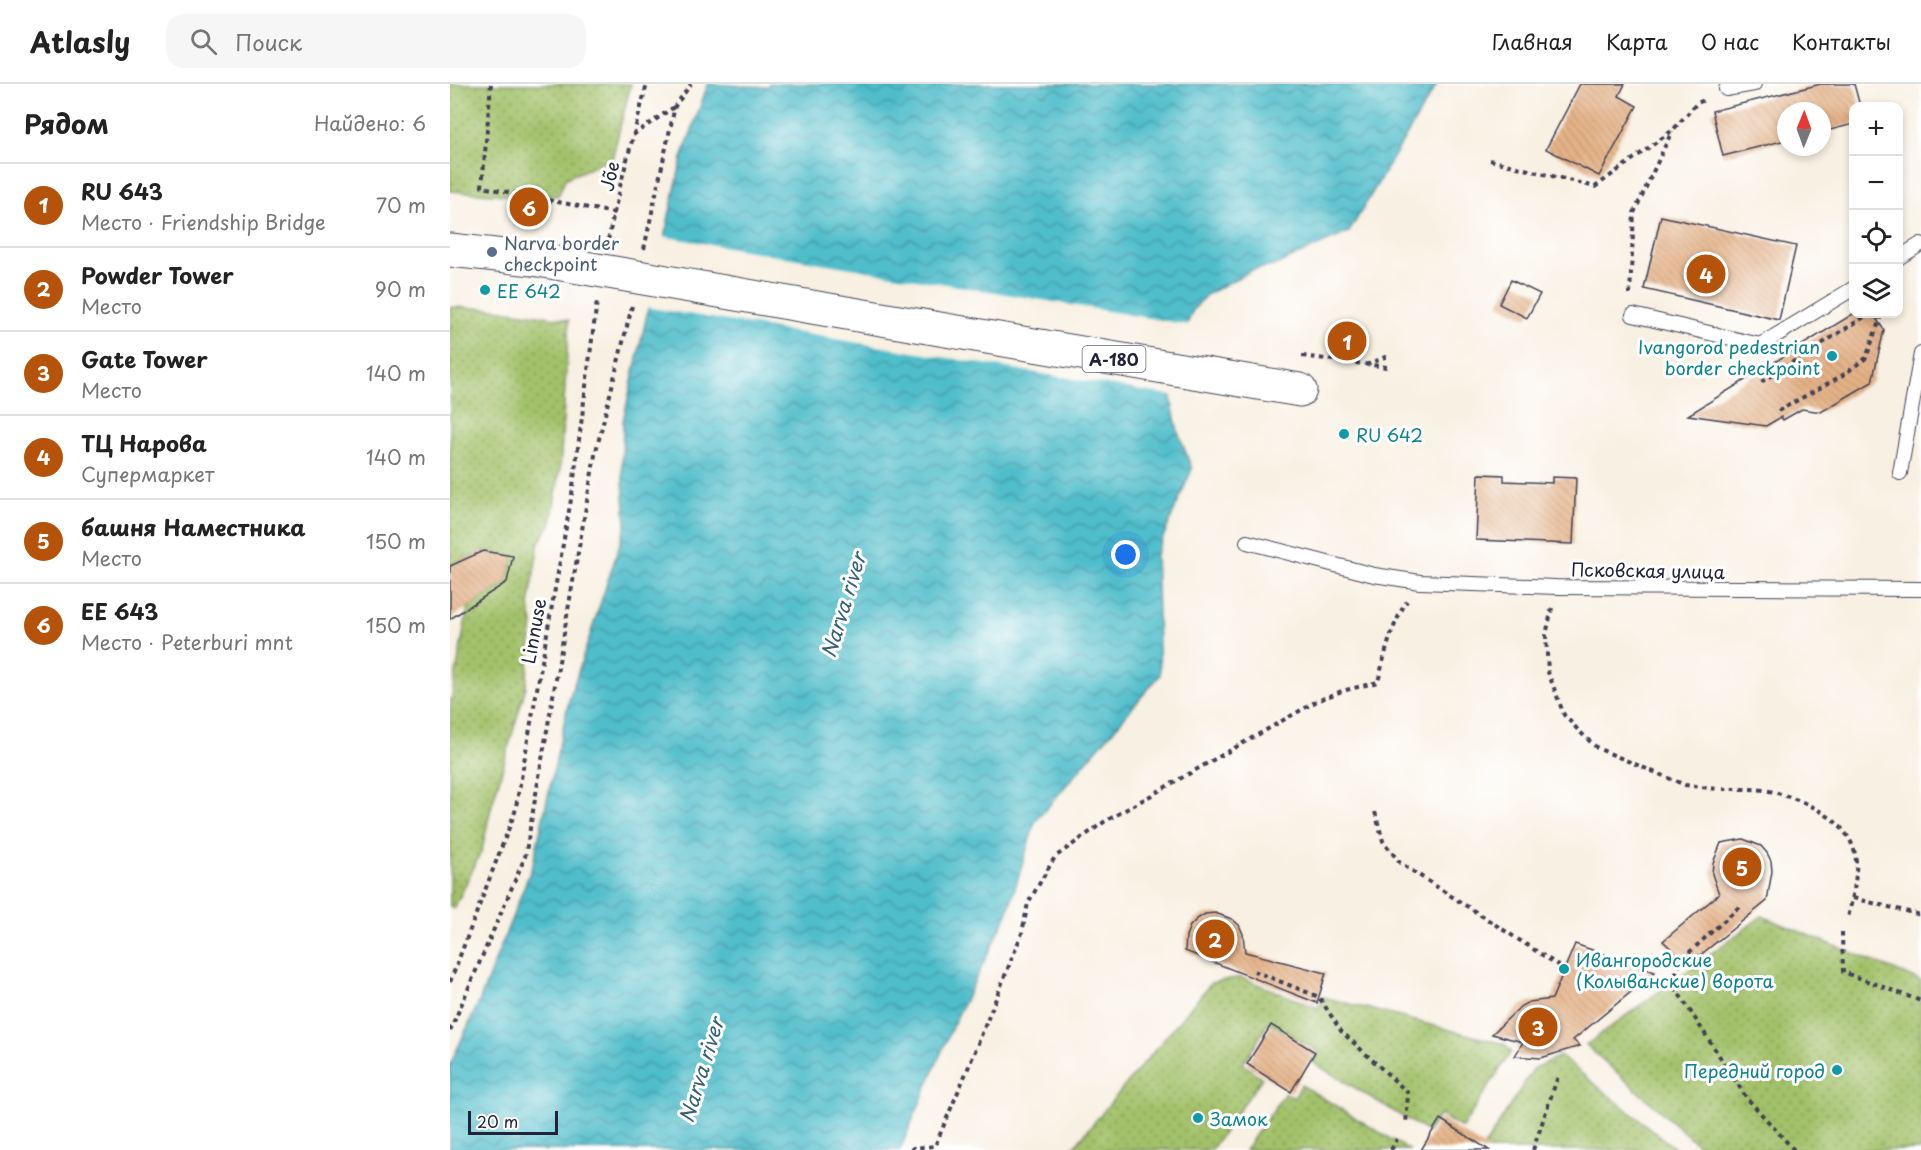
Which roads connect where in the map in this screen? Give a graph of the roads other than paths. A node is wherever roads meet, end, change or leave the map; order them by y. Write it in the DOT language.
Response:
graph roads {
  1 [pos="1754,84"];
  2 [pos="1726,89"];
  3 [pos="1921,244"];
  4 [pos="450,250"];
  5 [pos="1903,255"];
  6 [pos="533,259"];
  7 [pos="450,267"];
  8 [pos="1849,291"];
  9 [pos="1633,315"];
  10 [pos="1921,354"];
  11 [pos="1300,390"];
  12 [pos="1900,473"];
  13 [pos="1247,542"];
  14 [pos="1921,589"];
  1 -- 2 [label="lane"];
  3 -- 5 [label="lane"];
  4 -- 6 [label="highway"];
  6 -- 7 [label="highway"];
  6 -- 11 [label="highway, А-180, bridge"];
  8 -- 9 [label="lane"];
  10 -- 12 [label="lane"];
  13 -- 14 [label="lane, Псковская улица"];
}
